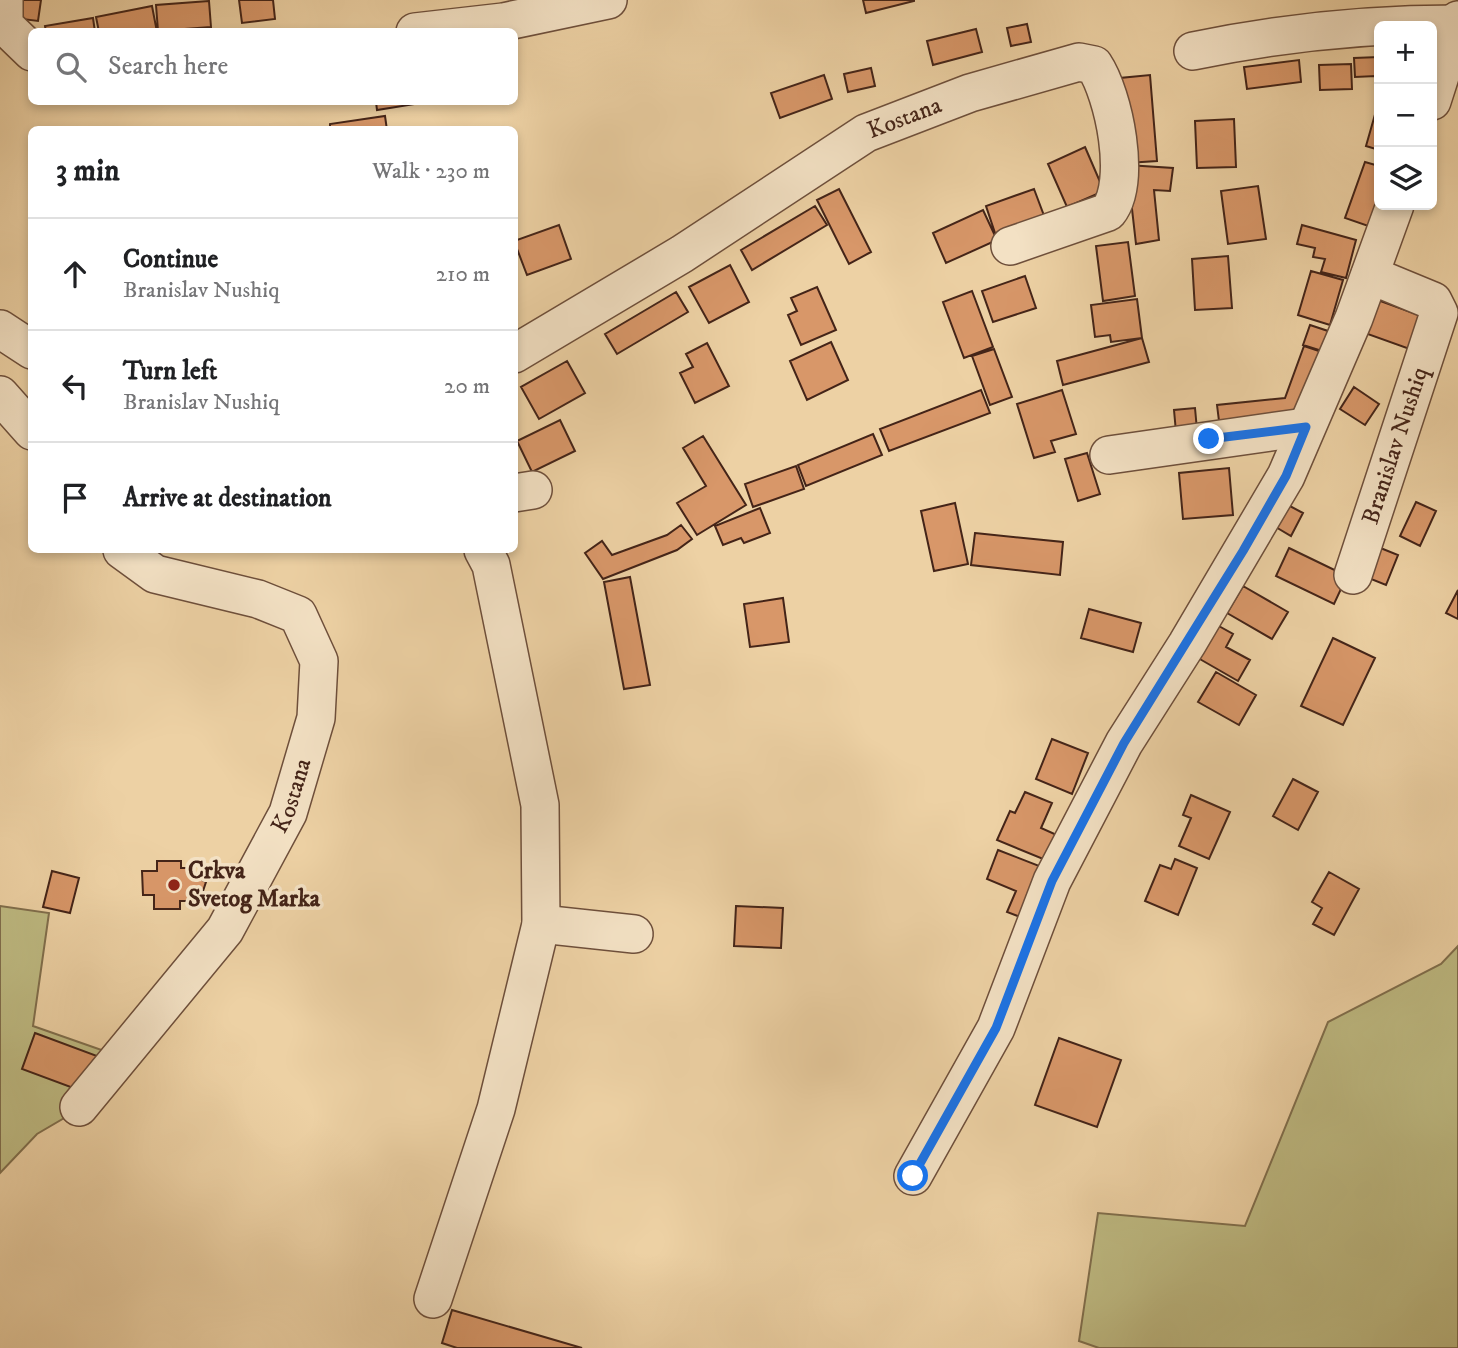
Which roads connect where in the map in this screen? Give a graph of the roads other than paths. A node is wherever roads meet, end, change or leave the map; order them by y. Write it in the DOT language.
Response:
graph roads {
  1 [pos="4,0"];
  2 [pos="608,0"];
  3 [pos="1457,22"];
  4 [pos="450,28"];
  5 [pos="28,48"];
  6 [pos="1193,51"];
  7 [pos="1437,85"];
  8 [pos="1393,210"];
  9 [pos="1010,246"];
  10 [pos="1370,275"];
  11 [pos="0,329"];
  12 [pos="28,347"];
  13 [pos="518,352"];
  14 [pos="0,395"];
  15 [pos="28,426"];
  16 [pos="1306,427"];
  17 [pos="1110,455"];
  18 [pos="126,553"];
  19 [pos="485,553"];
  20 [pos="1353,575"];
  21 [pos="541,924"];
  22 [pos="634,934"];
  23 [pos="79,1107"];
  24 [pos="913,1176"];
  25 [pos="433,1299"];
  1 -- 5 [label="street"];
  2 -- 4 [label="street"];
  3 -- 6 [label="street"];
  3 -- 7 [label="street"];
  8 -- 10 [label="street"];
  9 -- 13 [label="street, Kostana"];
  10 -- 16 [label="street"];
  10 -- 20 [label="street, Branislav Nushiq"];
  11 -- 12 [label="street"];
  14 -- 15 [label="street"];
  16 -- 17 [label="street"];
  16 -- 24 [label="street"];
  18 -- 23 [label="street, Kostana"];
  19 -- 21 [label="street"];
  21 -- 22 [label="street"];
  21 -- 25 [label="street"];
}
